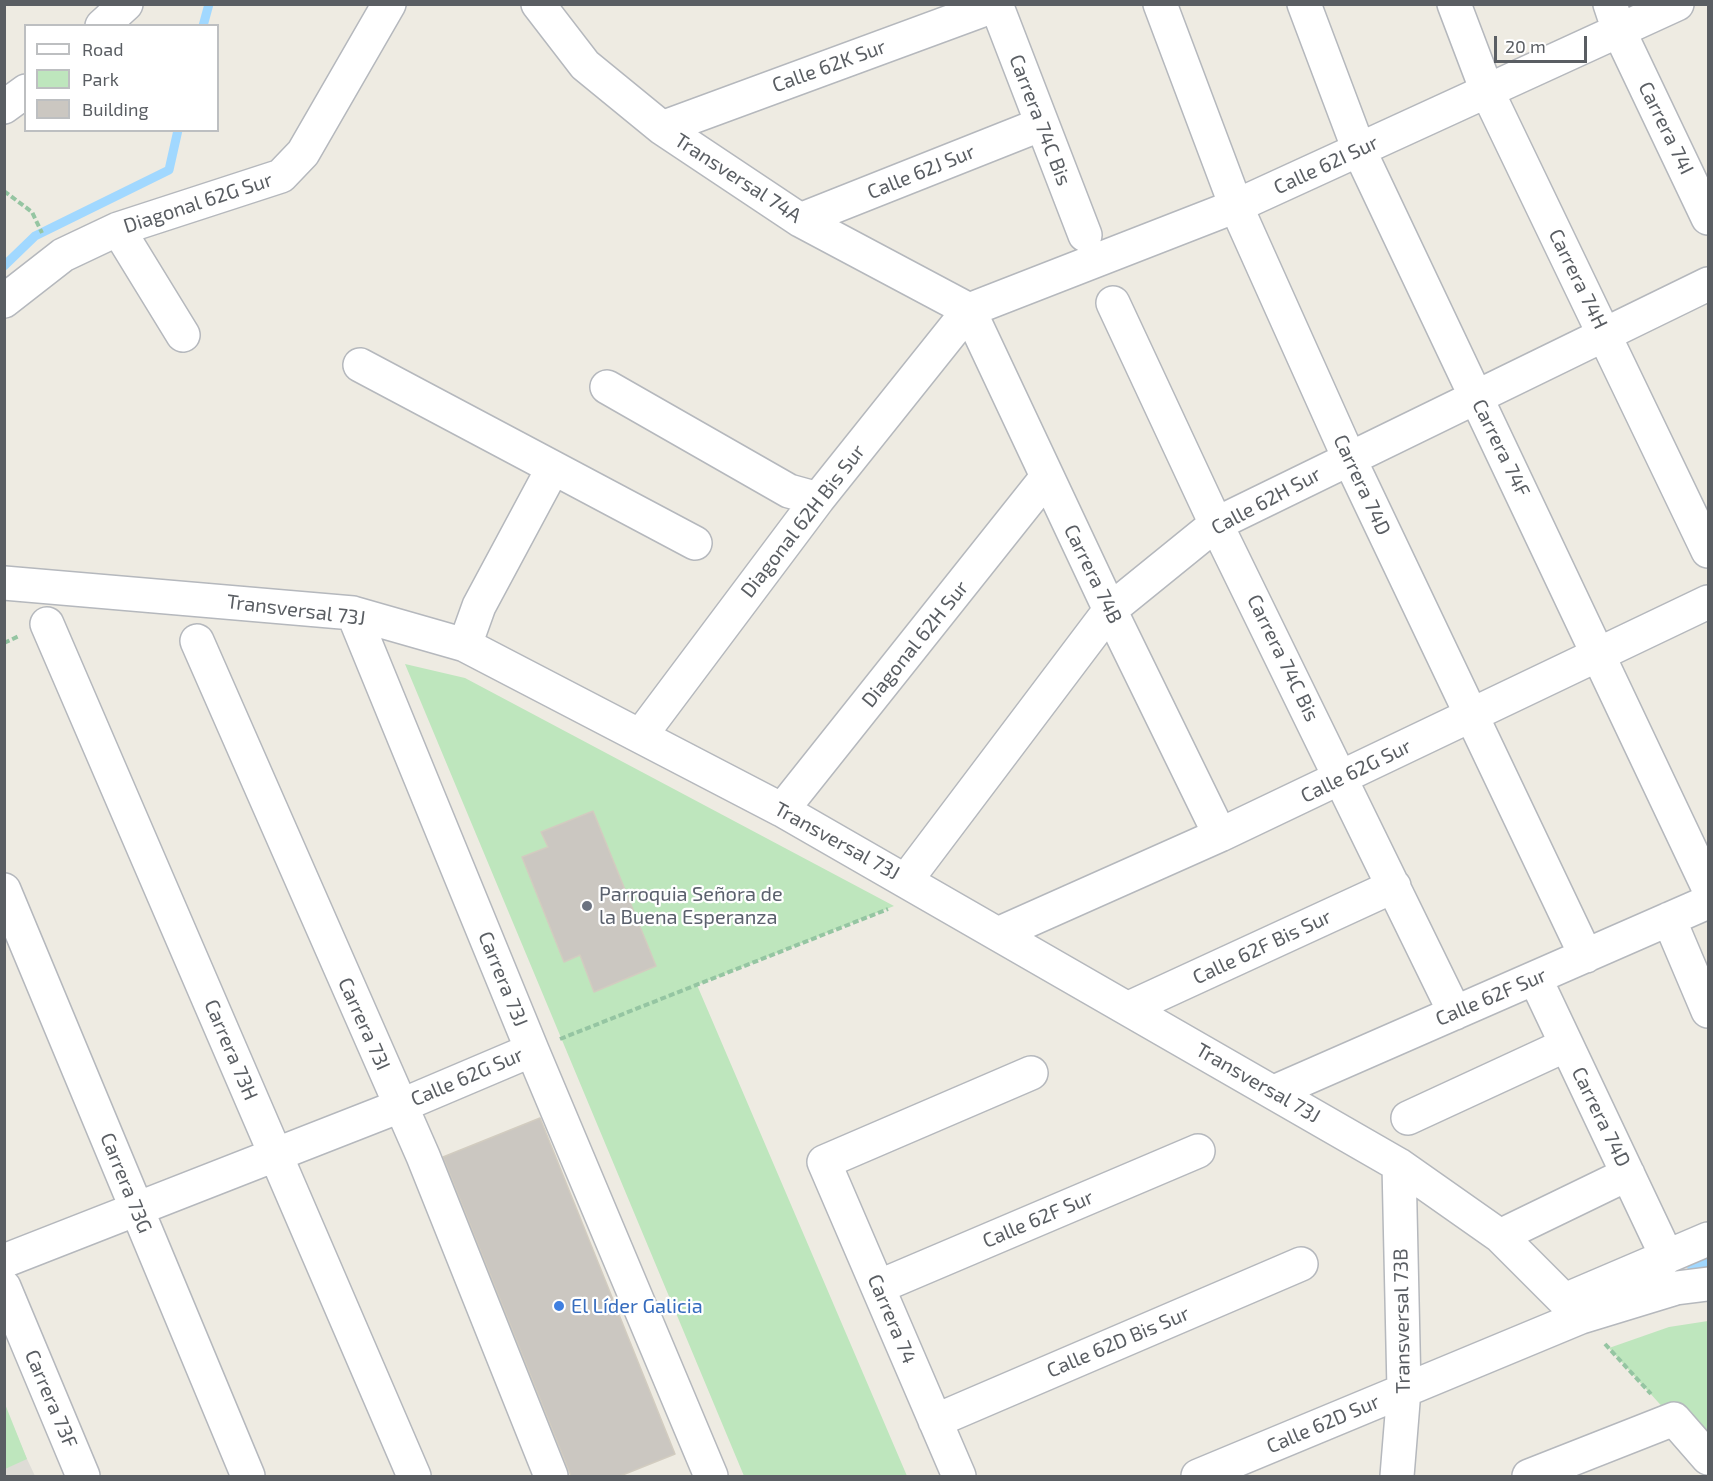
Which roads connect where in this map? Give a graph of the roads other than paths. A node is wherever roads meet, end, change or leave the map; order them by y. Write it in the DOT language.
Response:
graph roads {
  1 [pos="126,4"];
  2 [pos="389,4"];
  3 [pos="1160,4"];
  4 [pos="1304,4"];
  5 [pos="1454,4"];
  6 [pos="1677,4"];
  7 [pos="541,5"];
  8 [pos="996,5"];
  9 [pos="1614,18"];
  10 [pos="104,24"];
  11 [pos="1487,91"];
  12 [pos="24,92"];
  13 [pos="4,107"];
  14 [pos="1042,124"];
  15 [pos="662,128"];
  16 [pos="1359,150"];
  17 [pos="1236,206"];
  18 [pos="1708,218"];
  19 [pos="800,219"];
  20 [pos="118,229"];
  21 [pos="1084,235"];
  22 [pos="1708,284"];
  23 [pos="4,300"];
  24 [pos="1113,303"];
  25 [pos="969,310"];
  26 [pos="1604,334"];
  27 [pos="183,335"];
  28 [pos="360,365"];
  29 [pos="607,387"];
  30 [pos="1476,396"];
  31 [pos="1349,458"];
  32 [pos="553,468"];
  33 [pos="1047,477"];
  34 [pos="818,500"];
  35 [pos="1216,524"];
  36 [pos="695,543"];
  37 [pos="1708,551"];
  38 [pos="4,583"];
  39 [pos="1708,602"];
  40 [pos="1110,610"];
  41 [pos="353,614"];
  42 [pos="47,624"];
  43 [pos="197,641"];
  44 [pos="465,645"];
  45 [pos="1600,654"];
  46 [pos="1472,715"];
  47 [pos="640,735"];
  48 [pos="1342,777"];
  49 [pos="782,810"];
  50 [pos="1220,835"];
  51 [pos="918,886"];
  52 [pos="1394,886"];
  53 [pos="1708,886"];
  54 [pos="4,890"];
  55 [pos="1708,902"];
  56 [pos="1670,919"];
  57 [pos="1000,933"];
  58 [pos="1586,956"];
  59 [pos="1534,978"];
  60 [pos="1129,1008"];
  61 [pos="1708,1011"];
  62 [pos="1455,1012"];
  63 [pos="1566,1045"];
  64 [pos="532,1050"];
  65 [pos="1031,1073"];
  66 [pos="1274,1092"];
  67 [pos="400,1106"];
  68 [pos="1408,1118"];
  69 [pos="1198,1151"];
  70 [pos="275,1153"];
  71 [pos="1399,1165"];
  72 [pos="1628,1174"];
  73 [pos="137,1208"];
  74 [pos="1500,1236"];
  75 [pos="1708,1239"];
  76 [pos="1667,1257"];
  77 [pos="4,1261"];
  78 [pos="1301,1264"];
  79 [pos="1708,1284"];
  80 [pos="4,1287"];
  81 [pos="878,1287"];
  82 [pos="1573,1308"];
  83 [pos="1404,1390"];
  84 [pos="935,1420"];
  85 [pos="1708,1458"];
  86 [pos="700,1474"];
  87 [pos="83,1476"];
  88 [pos="248,1476"];
  89 [pos="414,1476"];
  90 [pos="551,1476"];
  91 [pos="959,1476"];
  92 [pos="1198,1476"];
  93 [pos="1397,1476"];
  94 [pos="1529,1476"];
  1 -- 10 [label="street"];
  2 -- 20 [label="street, Diagonal 62G Sur"];
  3 -- 17 [label="street, Carrera 74D"];
  4 -- 16 [label="street, Carrera 74F"];
  5 -- 11 [label="street, Carrera 74H"];
  6 -- 9 [label="street, Calle 62I Sur"];
  7 -- 15 [label="street, Transversal 74A"];
  8 -- 14 [label="street, Carrera 74C Bis"];
  8 -- 15 [label="street, Calle 62K Sur"];
  9 -- 11 [label="street, Calle 62I Sur"];
  9 -- 18 [label="street, Carrera 74I"];
  11 -- 16 [label="street, Calle 62I Sur"];
  11 -- 26 [label="street, Carrera 74H"];
  12 -- 13 [label="street"];
  14 -- 19 [label="street, Calle 62J Sur"];
  14 -- 21 [label="street, Carrera 74C Bis"];
  15 -- 19 [label="street, Transversal 74A"];
  16 -- 17 [label="street, Calle 62I Sur"];
  16 -- 30 [label="street, Carrera 74F"];
  17 -- 25 [label="street, Calle 62I Sur"];
  17 -- 31 [label="street, Carrera 74D"];
  19 -- 25 [label="street, Transversal 74A"];
  20 -- 23 [label="street, Diagonal 62G Sur"];
  20 -- 27 [label="street"];
  22 -- 26 [label="street, Calle 62H Sur"];
  24 -- 35 [label="street, Carrera 74C Bis"];
  25 -- 33 [label="street, Carrera 74B"];
  25 -- 34 [label="street, Diagonal 62H Bis Sur"];
  26 -- 30 [label="street, Calle 62H Sur"];
  26 -- 37 [label="street, Carrera 74H"];
  28 -- 32 [label="street"];
  29 -- 34 [label="street"];
  30 -- 31 [label="street, Calle 62H Sur"];
  30 -- 45 [label="street, Carrera 74F"];
  31 -- 35 [label="street, Calle 62H Sur"];
  31 -- 46 [label="street, Carrera 74D"];
  32 -- 36 [label="street"];
  32 -- 44 [label="street"];
  33 -- 40 [label="street, Carrera 74B"];
  33 -- 49 [label="street, Diagonal 62H Sur"];
  34 -- 47 [label="street, Diagonal 62H Bis Sur"];
  35 -- 40 [label="street, Calle 62H Sur"];
  35 -- 48 [label="street, Carrera 74C Bis"];
  38 -- 41 [label="street, Transversal 73J"];
  39 -- 45 [label="street, Calle 62G Sur"];
  40 -- 50 [label="street, Carrera 74B"];
  40 -- 51 [label="street, Calle 62H Sur"];
  41 -- 44 [label="street, Transversal 73J"];
  41 -- 64 [label="street, Carrera 73J"];
  42 -- 70 [label="street, Carrera 73H"];
  43 -- 67 [label="street, Carrera 73I"];
  44 -- 47 [label="street, Transversal 73J"];
  45 -- 46 [label="street, Calle 62G Sur"];
  45 -- 53 [label="street, Carrera 74F"];
  46 -- 48 [label="street, Calle 62G Sur"];
  46 -- 58 [label="street, Carrera 74D"];
  47 -- 49 [label="street, Transversal 73J"];
  48 -- 50 [label="street, Calle 62G Sur"];
  48 -- 52 [label="street, Carrera 74C Bis"];
  49 -- 51 [label="street, Transversal 73J"];
  50 -- 57 [label="street, Calle 62G Sur"];
  51 -- 57 [label="street, Transversal 73J"];
  52 -- 60 [label="street, Calle 62F Bis Sur"];
  52 -- 62 [label="street, Carrera 74C Bis"];
  54 -- 73 [label="street, Carrera 73G"];
  55 -- 56 [label="street, Calle 62F Sur"];
  56 -- 58 [label="street, Calle 62F Sur"];
  56 -- 61 [label="street"];
  57 -- 60 [label="street, Transversal 73J"];
  58 -- 59 [label="street, Calle 62F Sur"];
  59 -- 62 [label="street, Calle 62F Sur"];
  59 -- 63 [label="street, Carrera 74D"];
  60 -- 66 [label="street, Transversal 73J"];
  62 -- 66 [label="street, Calle 62F Sur"];
  63 -- 68 [label="street"];
  63 -- 72 [label="street, Carrera 74D"];
  64 -- 67 [label="street, Calle 62G Sur"];
  64 -- 86 [label="street, Carrera 73J"];
  65 -- 81 [label="street, Carrera 74"];
  66 -- 71 [label="street, Transversal 73J"];
  67 -- 70 [label="street, Calle 62G Sur"];
  67 -- 90 [label="street, Carrera 73I"];
  69 -- 81 [label="street, Calle 62F Sur"];
  70 -- 73 [label="street, Calle 62G Sur"];
  70 -- 89 [label="street, Carrera 73H"];
  71 -- 74 [label="street, Transversal 73J"];
  71 -- 83 [label="street, Transversal 73B"];
  72 -- 74 [label="street"];
  72 -- 76 [label="street, Carrera 74D"];
  73 -- 77 [label="street, Calle 62G Sur"];
  73 -- 88 [label="street, Carrera 73G"];
  74 -- 82 [label="street, Transversal 73J"];
  75 -- 76 [label="street, Calle 62D Sur"];
  76 -- 82 [label="street, Calle 62D Sur"];
  78 -- 84 [label="street, Calle 62D Bis Sur"];
  79 -- 82 [label="street"];
  80 -- 87 [label="street, Carrera 73F"];
  81 -- 84 [label="street, Carrera 74"];
  82 -- 83 [label="street, Calle 62D Sur"];
  83 -- 92 [label="street, Calle 62D Sur"];
  83 -- 93 [label="street, Transversal 73B"];
  84 -- 91 [label="street, Carrera 74"];
  85 -- 94 [label="street"];
}
